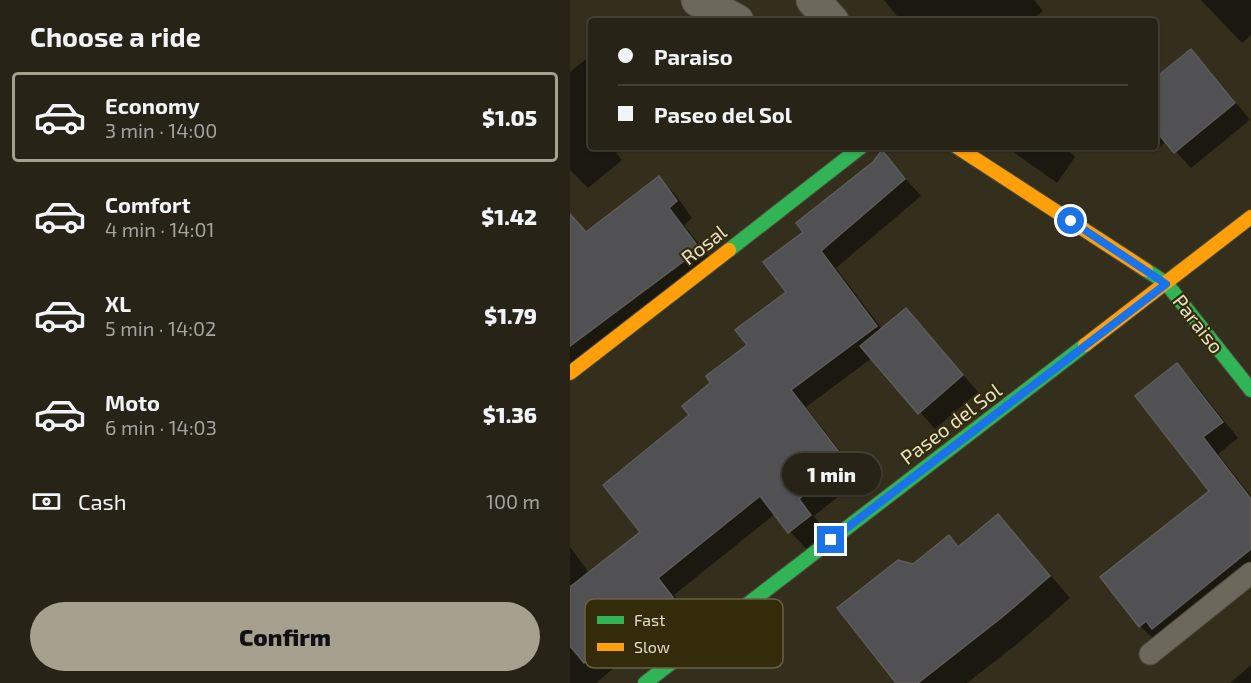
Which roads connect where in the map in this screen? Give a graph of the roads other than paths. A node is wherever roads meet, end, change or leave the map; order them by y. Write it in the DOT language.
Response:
graph roads {
  1 [pos="698,0"];
  2 [pos="813,0"];
  3 [pos="731,18"];
  4 [pos="829,18"];
  5 [pos="857,150"];
  6 [pos="962,150"];
  7 [pos="1251,217"];
  8 [pos="1166,284"];
  9 [pos="570,373"];
  10 [pos="1251,390"];
  11 [pos="1251,573"];
  12 [pos="755,599"];
  13 [pos="1150,654"];
  14 [pos="665,668"];
  15 [pos="645,683"];
  1 -- 3 [label="street"];
  2 -- 4 [label="street"];
  5 -- 9 [label="street, Rosal"];
  6 -- 8 [label="street, Paraiso"];
  7 -- 8 [label="street, Paseo del Sol"];
  8 -- 10 [label="street, Paraiso"];
  8 -- 12 [label="street, Paseo del Sol"];
  11 -- 13 [label="lane"];
  14 -- 15 [label="street, Paseo del Sol"];
}
